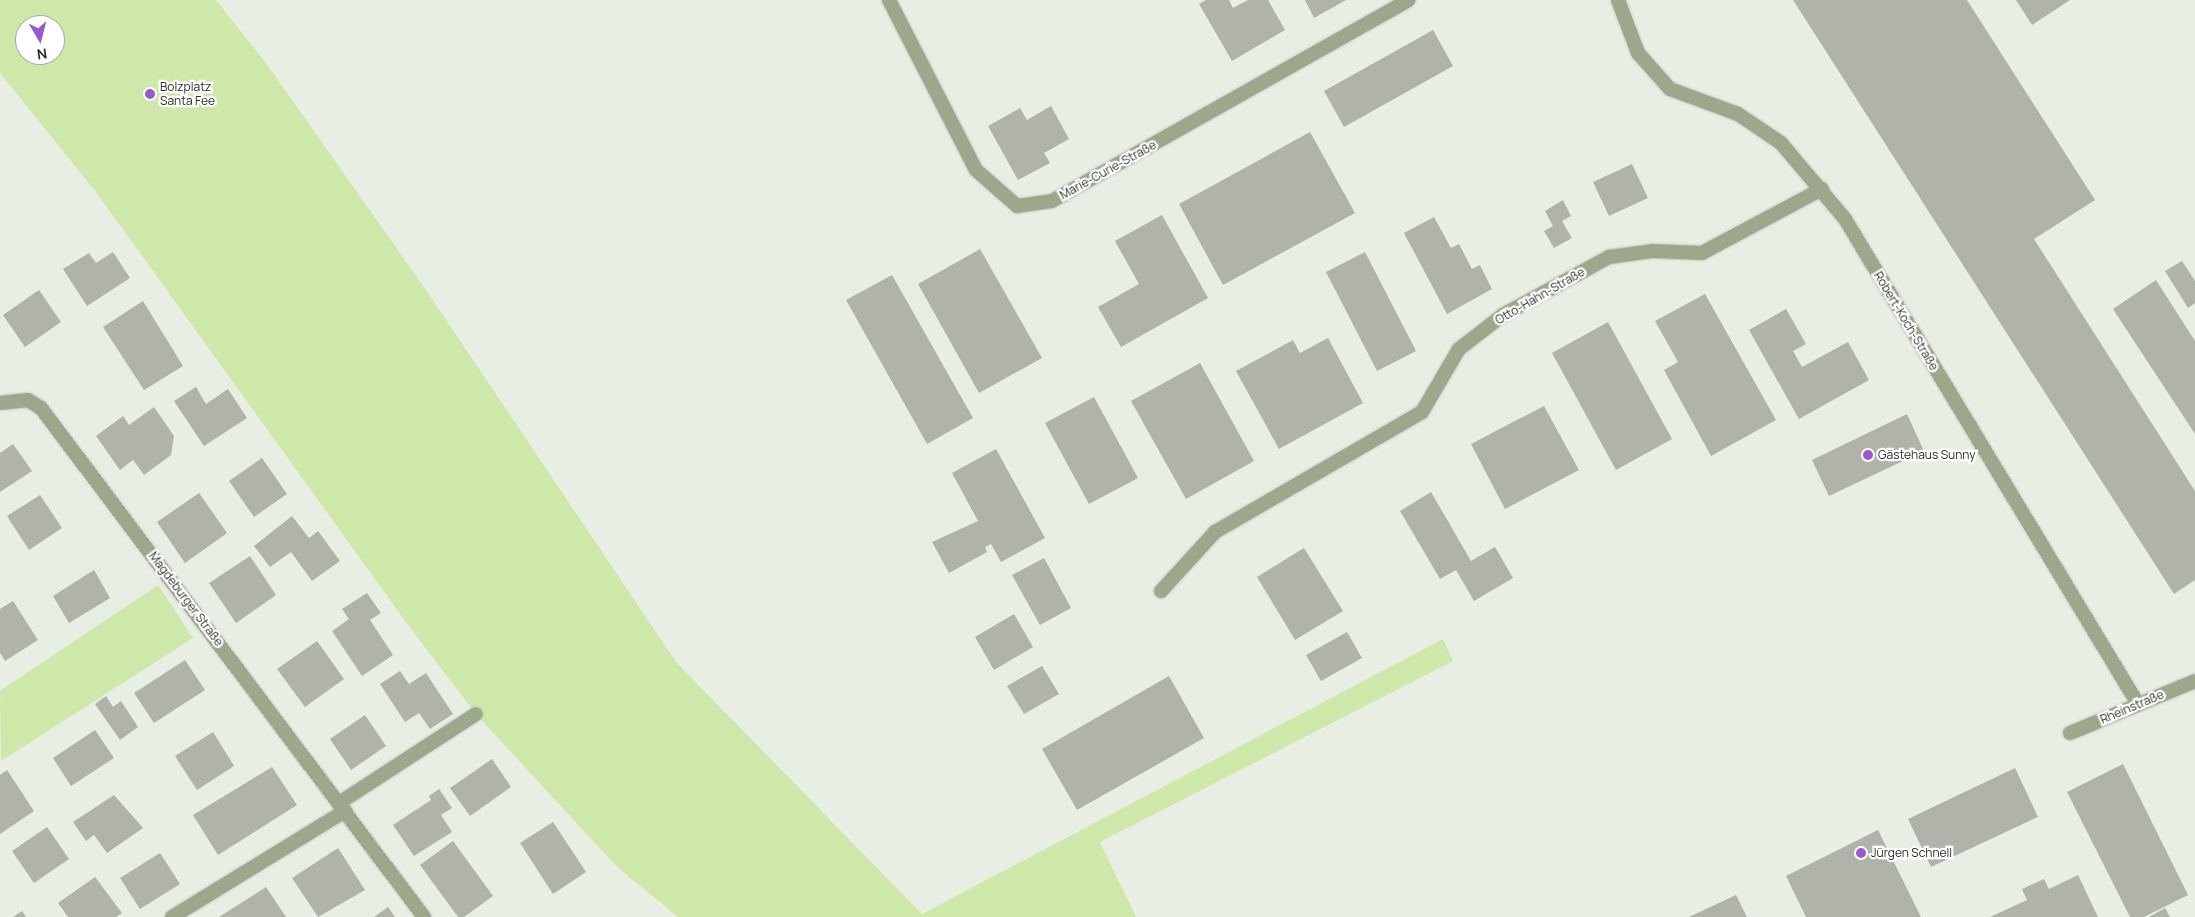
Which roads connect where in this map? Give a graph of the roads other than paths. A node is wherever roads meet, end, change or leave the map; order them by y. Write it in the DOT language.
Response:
graph roads {
  1 [pos="889,0"];
  2 [pos="1408,0"];
  3 [pos="1618,0"];
  4 [pos="1822,189"];
  5 [pos="0,402"];
  6 [pos="1161,591"];
  7 [pos="2195,681"];
  8 [pos="2138,704"];
  9 [pos="476,714"];
  10 [pos="2070,733"];
  11 [pos="342,807"];
  12 [pos="172,917"];
  13 [pos="424,917"];
  1 -- 2 [label="street, Marie-Curie-Straße"];
  3 -- 4 [label="street, Robert-Koch-Straße"];
  4 -- 6 [label="street, Otto-Hahn-Straße"];
  4 -- 8 [label="street, Robert-Koch-Straße"];
  5 -- 11 [label="street, Magdeburger Straße"];
  7 -- 8 [label="street, Rheinstraße"];
  8 -- 10 [label="street, Rheinstraße"];
  9 -- 11 [label="street"];
  11 -- 12 [label="street"];
  11 -- 13 [label="street, Magdeburger Straße"];
}
